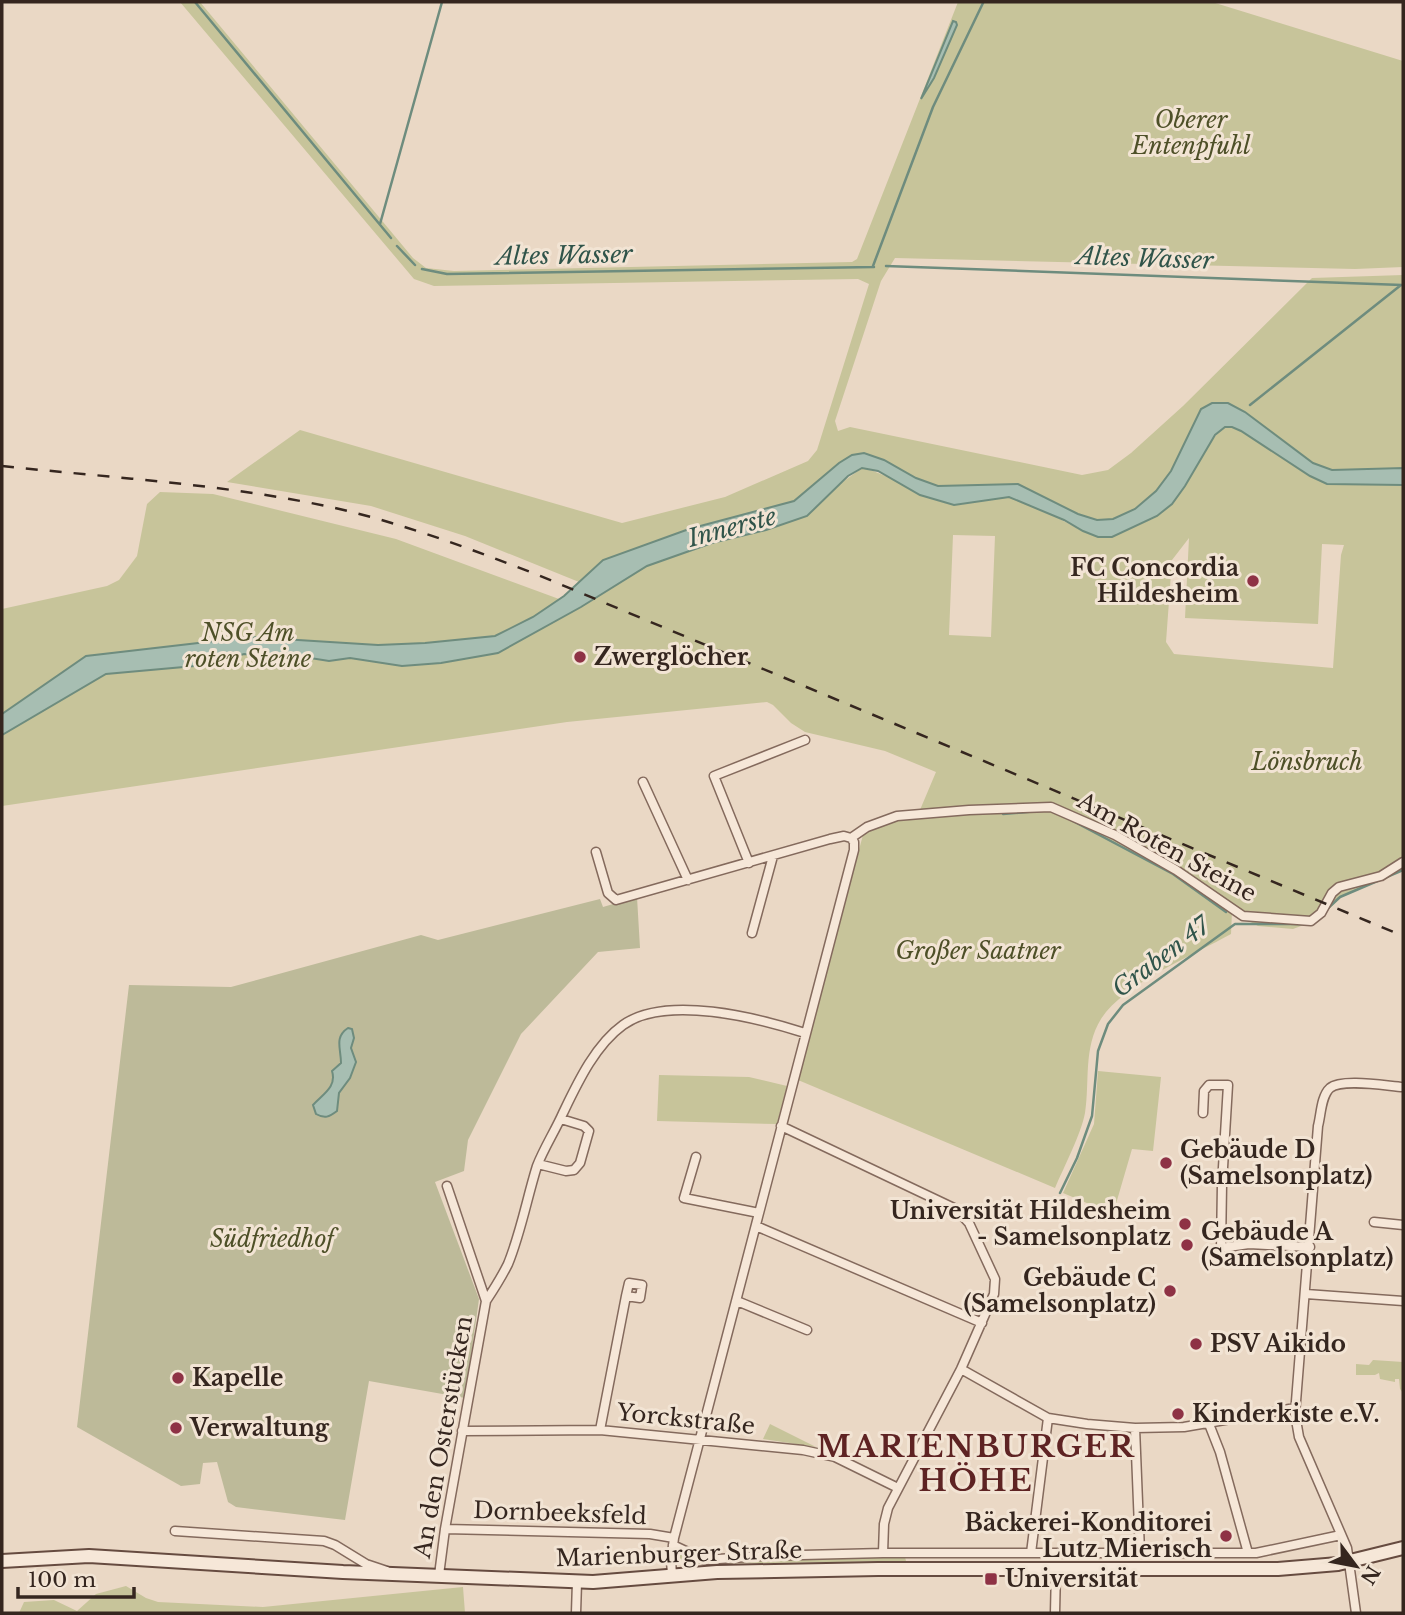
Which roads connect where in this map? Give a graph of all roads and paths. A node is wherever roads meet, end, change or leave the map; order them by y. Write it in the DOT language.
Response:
graph roads {
  1 [pos="805,740"];
  2 [pos="643,782"];
  3 [pos="851,838"];
  4 [pos="596,852"];
  5 [pos="773,856"];
  6 [pos="1403,862"];
  7 [pos="749,863"];
  8 [pos="688,880"];
  9 [pos="752,933"];
  10 [pos="805,1033"];
  11 [pos="1403,1087"];
  12 [pos="1203,1113"];
  13 [pos="561,1119"];
  14 [pos="781,1126"];
  15 [pos="696,1157"];
  16 [pos="538,1164"];
  17 [pos="447,1186"];
  18 [pos="759,1213"];
  19 [pos="1374,1222"];
  20 [pos="1403,1225"];
  21 [pos="755,1226"];
  22 [pos="1310,1247"];
  23 [pos="1306,1294"];
  24 [pos="626,1296"];
  25 [pos="486,1301"];
  26 [pos="737,1301"];
  27 [pos="1403,1301"];
  28 [pos="982,1323"];
  29 [pos="807,1330"];
  30 [pos="961,1369"];
  31 [pos="1295,1408"];
  32 [pos="1048,1418"];
  33 [pos="1209,1424"];
  34 [pos="1135,1428"];
  35 [pos="600,1430"];
  36 [pos="462,1431"];
  37 [pos="699,1441"];
  38 [pos="898,1488"];
  39 [pos="445,1529"];
  40 [pos="175,1531"];
  41 [pos="1341,1535"];
  42 [pos="673,1541"];
  43 [pos="1403,1548"];
  44 [pos="342,1551"];
  45 [pos="961,1552"];
  46 [pos="1140,1552"];
  47 [pos="883,1553"];
  48 [pos="1031,1553"];
  49 [pos="1248,1553"];
  50 [pos="2,1561"];
  51 [pos="1350,1562"];
  52 [pos="976,1569"];
  53 [pos="1056,1569"];
  54 [pos="343,1572"];
  55 [pos="393,1574"];
  56 [pos="672,1574"];
  57 [pos="439,1575"];
  58 [pos="577,1582"];
  59 [pos="576,1613"];
  60 [pos="1055,1613"];
  61 [pos="1356,1613"];
  1 -- 7 [label="street"];
  2 -- 8 [label="street"];
  3 -- 5 [label="street, Am Roten Steine"];
  3 -- 6 [label="street, Am Roten Steine"];
  3 -- 10 [label="street"];
  4 -- 8 [label="street, Am Roten Steine"];
  5 -- 7 [label="street, Am Roten Steine"];
  5 -- 9 [label="street"];
  7 -- 8 [label="street, Am Roten Steine"];
  10 -- 13 [label="street"];
  10 -- 14 [label="street"];
  11 -- 22 [label="street"];
  12 -- 22 [label="street"];
  13 -- 16 [label="street"];
  13 -- 16 [label="street"];
  14 -- 18 [label="street"];
  14 -- 28 [label="street"];
  15 -- 18 [label="street"];
  16 -- 25 [label="street"];
  17 -- 25 [label="street, An den Osterstücken"];
  18 -- 21 [label="street"];
  19 -- 20 [label="street"];
  21 -- 26 [label="street"];
  21 -- 28 [label="street"];
  22 -- 23 [label="street"];
  23 -- 27 [label="street"];
  23 -- 31 [label="street"];
  24 -- 35 [label="street"];
  25 -- 36 [label="street, An den Osterstücken"];
  26 -- 29 [label="street"];
  26 -- 37 [label="street"];
  28 -- 30 [label="street"];
  30 -- 32 [label="street"];
  30 -- 38 [label="street"];
  31 -- 33 [label="street"];
  31 -- 41 [label="street"];
  32 -- 34 [label="street"];
  32 -- 48 [label="street"];
  33 -- 34 [label="street"];
  33 -- 49 [label="street"];
  34 -- 46 [label="street"];
  35 -- 36 [label="street, Yorckstraße"];
  35 -- 37 [label="street, Yorckstraße"];
  36 -- 39 [label="street, An den Osterstücken"];
  37 -- 38 [label="street, Yorckstraße"];
  37 -- 42 [label="street"];
  38 -- 47 [label="street"];
  39 -- 42 [label="street, Dornbeeksfeld"];
  39 -- 57 [label="street, An den Osterstücken"];
  40 -- 44 [label="street"];
  41 -- 49 [label="street, Marienburger Straße"];
  41 -- 51 [label="street"];
  42 -- 47 [label="street, Marienburger Straße"];
  42 -- 56 [label="street"];
  43 -- 51 [label="main road, Marienburger Straße"];
  44 -- 54 [label="street"];
  44 -- 55 [label="street"];
  45 -- 47 [label="street, Marienburger Straße"];
  45 -- 48 [label="street, Marienburger Straße"];
  45 -- 52 [label="street"];
  46 -- 48 [label="street, Marienburger Straße"];
  46 -- 49 [label="street, Marienburger Straße"];
  50 -- 54 [label="main road, Marienburger Straße"];
  51 -- 53 [label="main road, Marienburger Straße"];
  51 -- 61 [label="street"];
  52 -- 53 [label="main road, Marienburger Straße"];
  52 -- 56 [label="main road, Marienburger Straße"];
  53 -- 60 [label="street"];
  54 -- 55 [label="main road, Marienburger Straße"];
  55 -- 57 [label="main road, Marienburger Straße"];
  56 -- 58 [label="main road, Marienburger Straße"];
  57 -- 58 [label="main road, Marienburger Straße"];
  58 -- 59 [label="street"];
}
